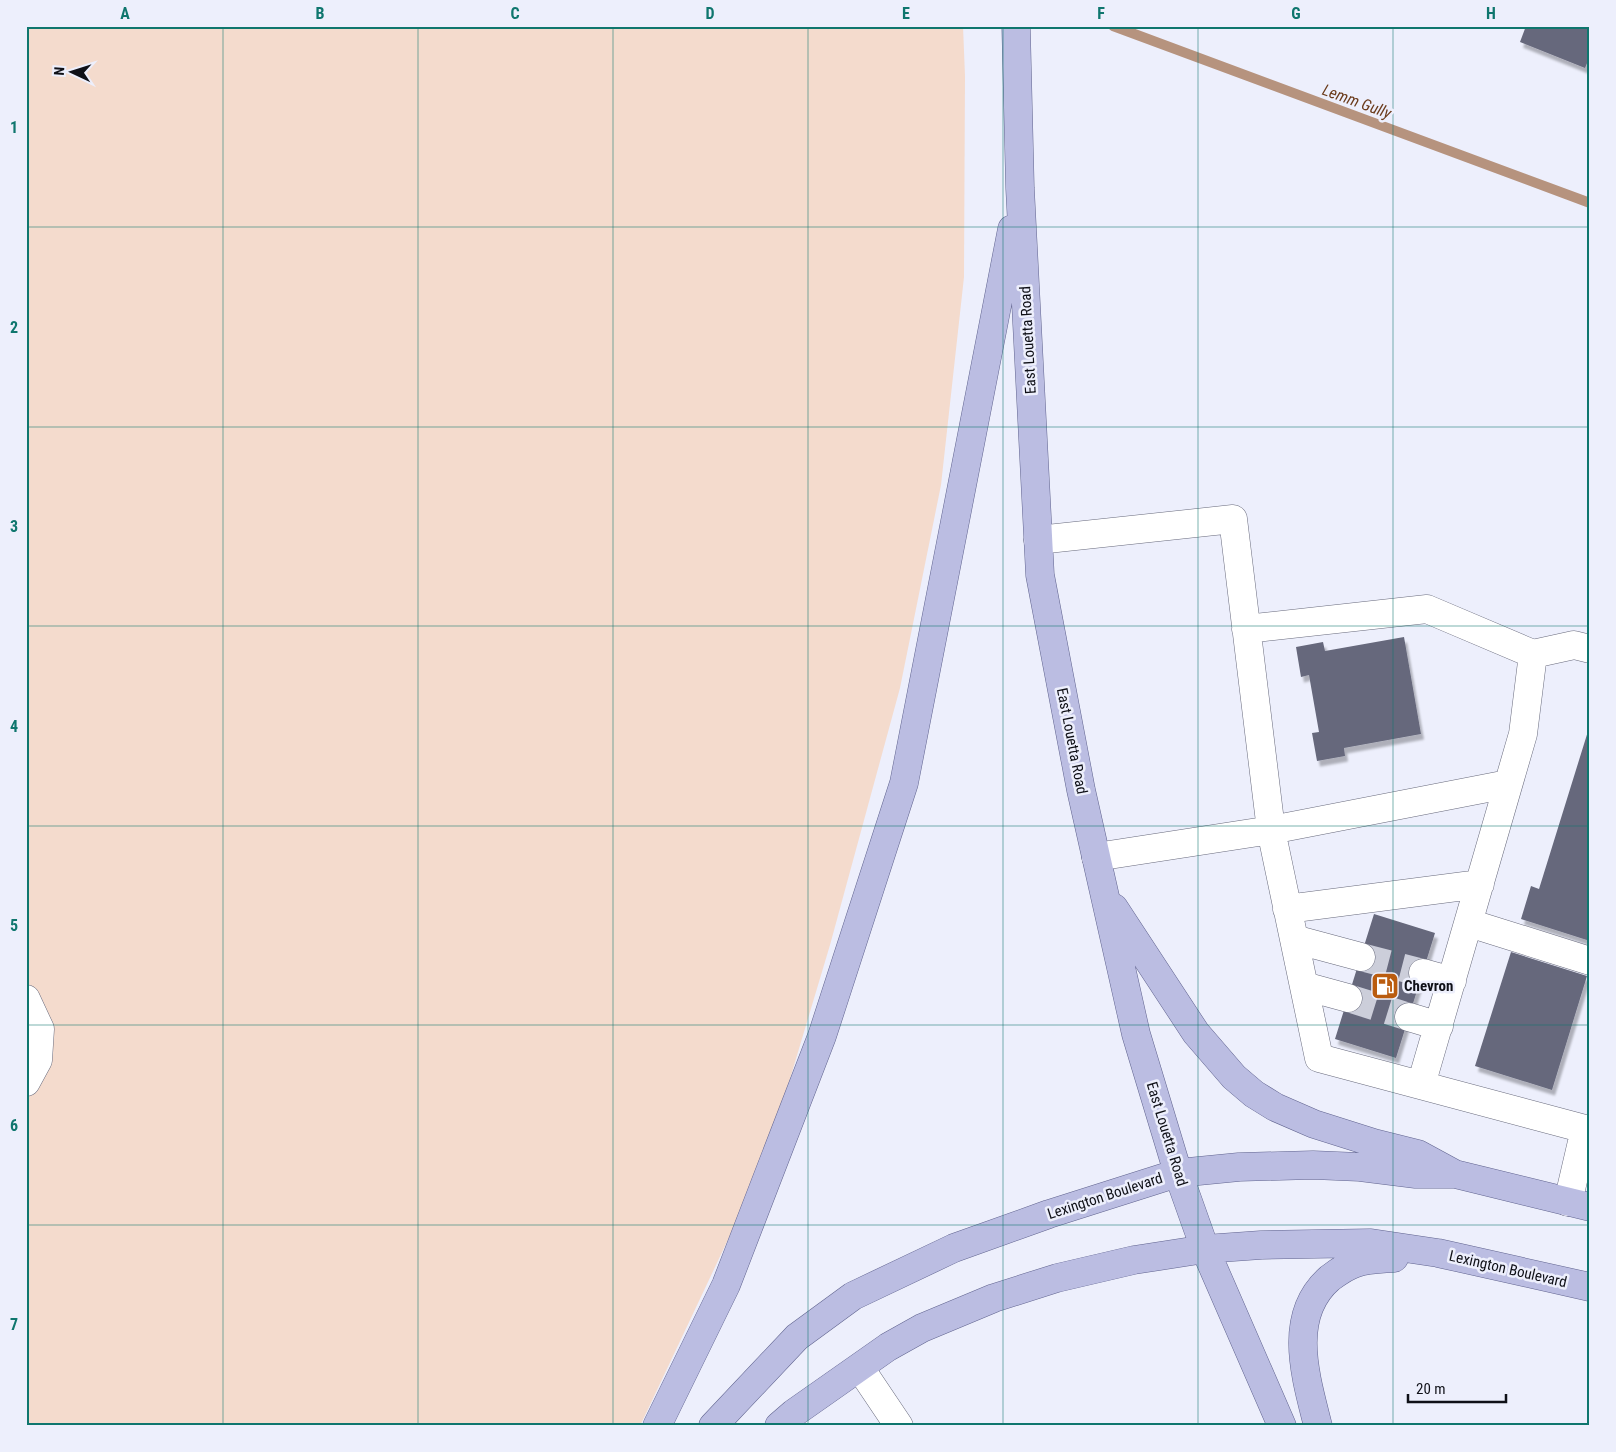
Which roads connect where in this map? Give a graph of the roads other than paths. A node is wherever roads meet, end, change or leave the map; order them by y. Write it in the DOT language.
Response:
graph roads {
  1 [pos="1016,26"];
  2 [pos="1020,188"];
  3 [pos="1038,540"];
  4 [pos="1246,629"];
  5 [pos="1590,649"];
  6 [pos="1533,654"];
  7 [pos="1508,784"];
  8 [pos="1271,830"];
  9 [pos="1096,857"];
  10 [pos="1480,884"];
  11 [pos="1104,893"];
  12 [pos="1287,909"];
  13 [pos="1468,923"];
  14 [pos="1294,939"];
  15 [pos="1361,957"];
  16 [pos="1590,961"];
  17 [pos="1423,973"];
  18 [pos="1452,981"];
  19 [pos="1304,986"];
  20 [pos="26,998"];
  21 [pos="1348,998"];
  22 [pos="1409,1017"];
  23 [pos="1439,1026"];
  24 [pos="26,1082"];
  25 [pos="1422,1086"];
  26 [pos="1587,1121"];
  27 [pos="1178,1173"];
  28 [pos="1455,1174"];
  29 [pos="1579,1204"];
  30 [pos="1205,1249"];
  31 [pos="1438,1253"];
  32 [pos="1590,1287"];
  33 [pos="860,1368"];
  34 [pos="657,1426"];
  35 [pos="713,1426"];
  36 [pos="779,1426"];
  37 [pos="899,1426"];
  38 [pos="1282,1426"];
  39 [pos="1318,1426"];
  1 -- 2 [label="main road, East Louetta Road"];
  2 -- 3 [label="main road, East Louetta Road"];
  2 -- 34 [label="main road"];
  3 -- 4 [label="lane"];
  3 -- 9 [label="main road, East Louetta Road"];
  4 -- 6 [label="lane"];
  4 -- 8 [label="lane"];
  5 -- 6 [label="lane"];
  6 -- 7 [label="lane"];
  7 -- 8 [label="lane"];
  7 -- 10 [label="lane"];
  8 -- 9 [label="lane"];
  8 -- 12 [label="lane"];
  9 -- 11 [label="main road, East Louetta Road"];
  10 -- 12 [label="lane"];
  10 -- 13 [label="lane"];
  11 -- 27 [label="main road, East Louetta Road"];
  11 -- 28 [label="main road"];
  12 -- 14 [label="lane"];
  13 -- 16 [label="lane"];
  13 -- 18 [label="lane"];
  14 -- 15 [label="lane"];
  14 -- 19 [label="lane"];
  17 -- 18 [label="lane"];
  18 -- 23 [label="lane"];
  19 -- 21 [label="lane"];
  19 -- 25 [label="lane"];
  20 -- 24 [label="lane"];
  22 -- 23 [label="lane"];
  23 -- 25 [label="lane"];
  25 -- 26 [label="lane"];
  26 -- 29 [label="lane"];
  27 -- 28 [label="main road, Lexington Boulevard"];
  27 -- 30 [label="main road, East Louetta Road"];
  27 -- 35 [label="main road, Lexington Boulevard"];
  28 -- 29 [label="main road, Lexington Boulevard"];
  30 -- 31 [label="main road, Lexington Boulevard"];
  30 -- 33 [label="main road, Lexington Boulevard"];
  30 -- 38 [label="main road, East Louetta Road"];
  31 -- 32 [label="main road, Lexington Boulevard"];
  31 -- 39 [label="main road"];
  33 -- 36 [label="main road, Lexington Boulevard"];
  33 -- 37 [label="lane"];
}
